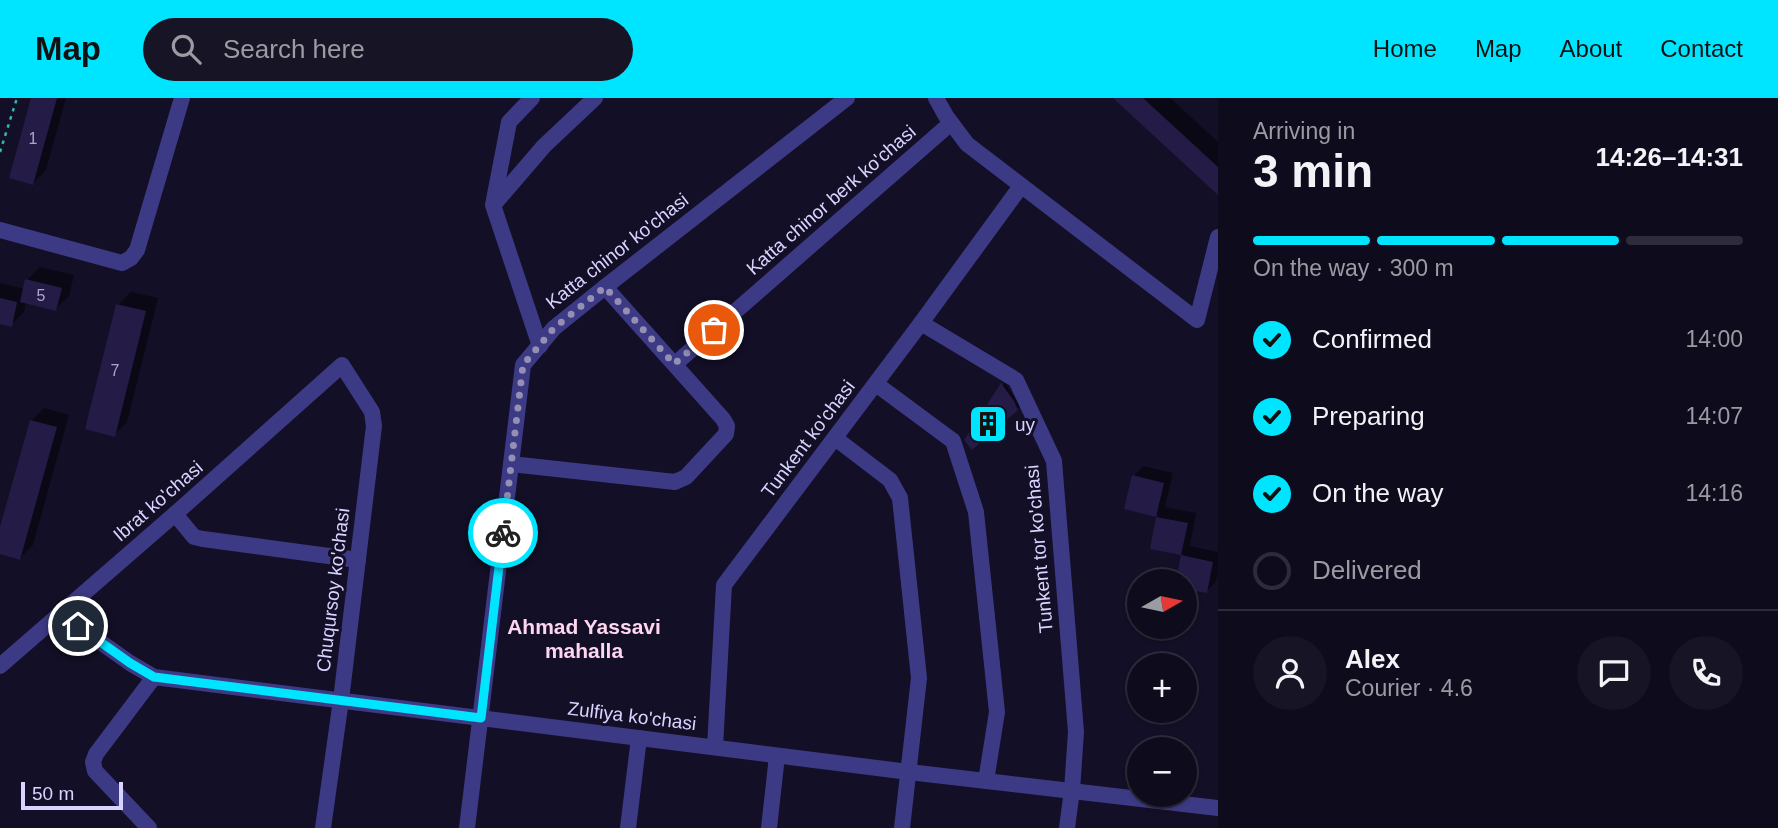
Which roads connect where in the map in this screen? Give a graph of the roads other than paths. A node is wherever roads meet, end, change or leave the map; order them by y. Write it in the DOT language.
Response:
graph roads {
  1 [pos="182,98"];
  2 [pos="532,98"];
  3 [pos="595,98"];
  4 [pos="847,98"];
  5 [pos="936,98"];
  6 [pos="951,123"];
  7 [pos="1021,186"];
  8 [pos="493,205"];
  9 [pos="0,230"];
  10 [pos="1218,237"];
  11 [pos="605,287"];
  12 [pos="922,323"];
  13 [pos="540,346"];
  14 [pos="674,364"];
  15 [pos="342,365"];
  16 [pos="876,384"];
  17 [pos="835,438"];
  18 [pos="511,464"];
  19 [pos="175,514"];
  20 [pos="358,560"];
  21 [pos="61,614"];
  22 [pos="0,666"];
  23 [pos="154,677"];
  24 [pos="341,700"];
  25 [pos="481,718"];
  26 [pos="639,738"];
  27 [pos="715,747"];
  28 [pos="777,756"];
  29 [pos="909,772"];
  30 [pos="986,781"];
  31 [pos="1072,790"];
  32 [pos="1218,808"];
  33 [pos="149,828"];
  34 [pos="323,828"];
  35 [pos="467,828"];
  36 [pos="628,828"];
  37 [pos="769,828"];
  38 [pos="902,828"];
  39 [pos="1067,828"];
  1 -- 9 [label="street"];
  2 -- 8 [label="street"];
  3 -- 8 [label="street"];
  4 -- 11 [label="street, Katta chinor ko'chasi"];
  5 -- 6 [label="street"];
  6 -- 7 [label="street"];
  6 -- 14 [label="street, Katta chinor berk ko'chasi"];
  7 -- 10 [label="street"];
  7 -- 12 [label="street, Tunkent ko'chasi"];
  8 -- 13 [label="street"];
  11 -- 13 [label="street, Katta chinor ko'chasi"];
  11 -- 14 [label="street"];
  12 -- 16 [label="street, Tunkent ko'chasi"];
  12 -- 31 [label="street, Tunkent tor ko'chasi"];
  13 -- 18 [label="street, Katta chinor ko'chasi"];
  14 -- 18 [label="street"];
  15 -- 19 [label="street, Ibrat ko'chasi"];
  15 -- 20 [label="street, Chuqursoy ko'chasi"];
  16 -- 17 [label="street, Tunkent ko'chasi"];
  16 -- 30 [label="street"];
  17 -- 27 [label="street, Tunkent ko'chasi"];
  17 -- 29 [label="street"];
  18 -- 25 [label="street, Katta chinor ko'chasi"];
  19 -- 20 [label="street"];
  19 -- 21 [label="street, Ibrat ko'chasi"];
  20 -- 24 [label="street, Chuqursoy ko'chasi"];
  21 -- 22 [label="street, Ibrat ko'chasi"];
  21 -- 23 [label="street, Zulfiya ko'chasi"];
  23 -- 24 [label="street, Zulfiya ko'chasi"];
  23 -- 33 [label="street"];
  24 -- 25 [label="street, Zulfiya ko'chasi"];
  24 -- 34 [label="street, Chuqursoy ko'chasi"];
  25 -- 26 [label="street, Zulfiya ko'chasi"];
  25 -- 35 [label="street, Katta chinor ko'chasi"];
  26 -- 27 [label="street, Zulfiya ko'chasi"];
  26 -- 36 [label="street"];
  27 -- 28 [label="street, Zulfiya ko'chasi"];
  28 -- 29 [label="street, Zulfiya ko'chasi"];
  28 -- 37 [label="street"];
  29 -- 30 [label="street, Zulfiya ko'chasi"];
  29 -- 38 [label="street"];
  30 -- 31 [label="street, Zulfiya ko'chasi"];
  31 -- 32 [label="street, Zulfiya ko'chasi"];
  31 -- 39 [label="street, Tunkent tor ko'chasi"];
}
